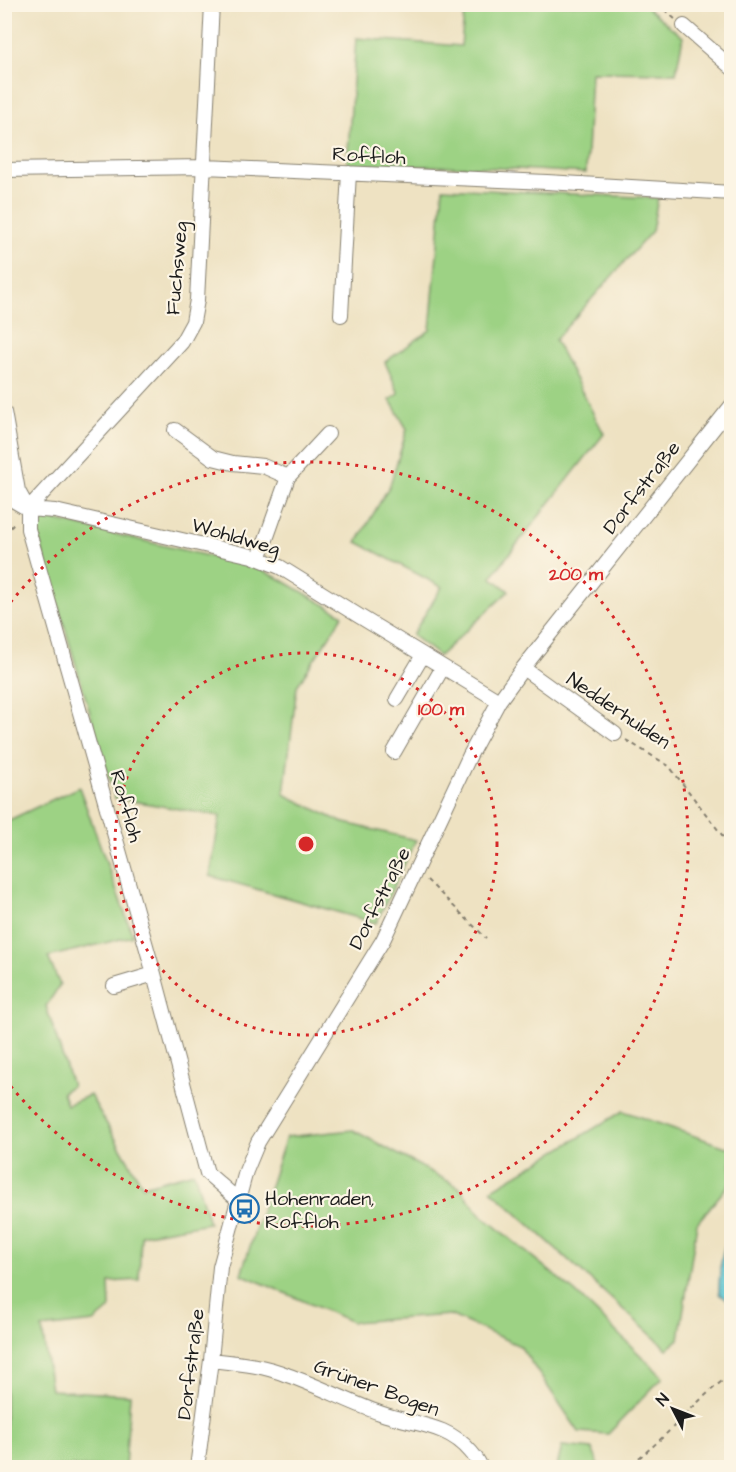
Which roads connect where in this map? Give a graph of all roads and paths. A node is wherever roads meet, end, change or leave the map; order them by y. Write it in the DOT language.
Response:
graph roads {
  1 [pos="212,4"];
  2 [pos="658,4"];
  3 [pos="684,26"];
  4 [pos="732,68"];
  5 [pos="204,167"];
  6 [pos="4,170"];
  7 [pos="349,173"];
  8 [pos="732,193"];
  9 [pos="341,315"];
  10 [pos="732,405"];
  11 [pos="4,412"];
  12 [pos="175,430"];
  13 [pos="328,434"];
  14 [pos="288,477"];
  15 [pos="4,495"];
  16 [pos="28,508"];
  17 [pos="259,559"];
  18 [pos="423,655"];
  19 [pos="443,667"];
  20 [pos="522,668"];
  21 [pos="397,699"];
  22 [pos="499,701"];
  23 [pos="615,734"];
  24 [pos="394,752"];
  25 [pos="732,848"];
  26 [pos="416,870"];
  27 [pos="486,938"];
  28 [pos="154,974"];
  29 [pos="114,986"];
  30 [pos="237,1199"];
  31 [pos="211,1360"];
  32 [pos="732,1374"];
  33 [pos="197,1467"];
  34 [pos="481,1467"];
  35 [pos="624,1467"];
  1 -- 5 [label="street, Fuchsweg"];
  2 -- 3 [label="path"];
  3 -- 4 [label="street"];
  5 -- 6 [label="street, Roffloh"];
  5 -- 7 [label="street, Roffloh"];
  5 -- 16 [label="street, Fuchsweg"];
  7 -- 8 [label="street, Roffloh"];
  7 -- 9 [label="street"];
  10 -- 20 [label="street, Dorfstraße"];
  11 -- 16 [label="street, Roffloh"];
  12 -- 14 [label="street"];
  13 -- 14 [label="street"];
  14 -- 17 [label="street"];
  15 -- 16 [label="street, Wohldweg"];
  16 -- 17 [label="street, Wohldweg"];
  16 -- 28 [label="street, Roffloh"];
  17 -- 18 [label="street, Wohldweg"];
  18 -- 19 [label="street, Wohldweg"];
  18 -- 21 [label="street"];
  19 -- 22 [label="street, Wohldweg"];
  19 -- 24 [label="street"];
  20 -- 22 [label="street, Dorfstraße"];
  20 -- 23 [label="street, Nedderhulden"];
  22 -- 26 [label="street, Dorfstraße"];
  23 -- 25 [label="path, Nedderhulden"];
  26 -- 27 [label="path"];
  26 -- 30 [label="street, Dorfstraße"];
  28 -- 29 [label="street"];
  28 -- 30 [label="street, Roffloh"];
  30 -- 31 [label="street, Dorfstraße"];
  31 -- 33 [label="street, Dorfstraße"];
  31 -- 34 [label="street, Grüner Bogen"];
  32 -- 35 [label="path"];
}
